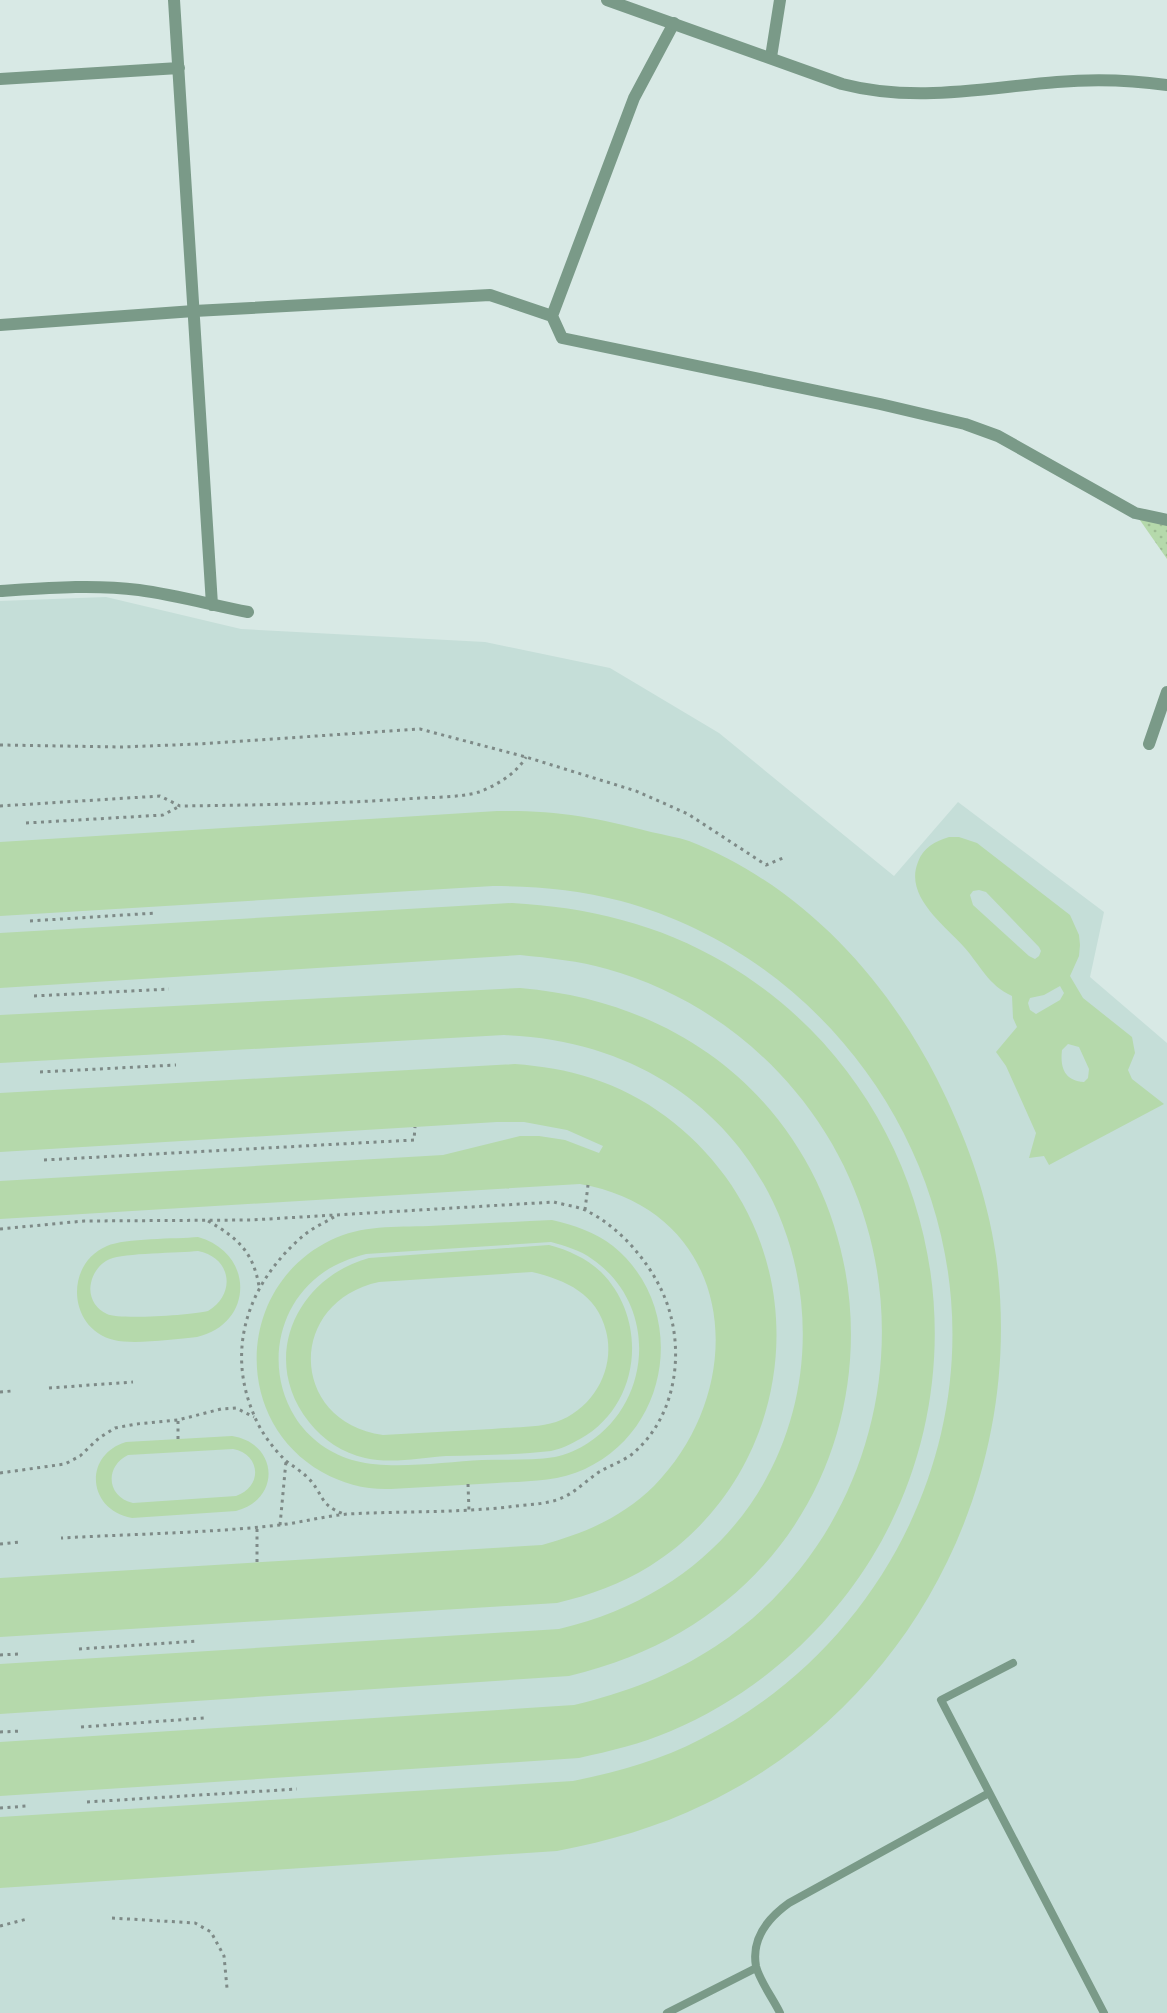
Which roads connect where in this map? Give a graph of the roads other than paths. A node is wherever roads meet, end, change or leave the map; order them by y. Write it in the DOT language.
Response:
graph roads {
  1 [pos="174,0"];
  2 [pos="607,0"];
  3 [pos="780,0"];
  4 [pos="674,23"];
  5 [pos="771,57"];
  6 [pos="179,68"];
  7 [pos="0,79"];
  8 [pos="1167,85"];
  9 [pos="194,311"];
  10 [pos="552,316"];
  11 [pos="0,325"];
  12 [pos="1167,520"];
  13 [pos="0,591"];
  14 [pos="212,604"];
  15 [pos="248,612"];
  16 [pos="1167,692"];
  17 [pos="1149,744"];
  18 [pos="1013,1663"];
  19 [pos="989,1793"];
  20 [pos="756,1968"];
  21 [pos="667,2013"];
  22 [pos="780,2013"];
  23 [pos="1104,2013"];
  1 -- 6 [label="street"];
  2 -- 4 [label="street"];
  3 -- 5 [label="street"];
  4 -- 5 [label="street"];
  4 -- 10 [label="street"];
  5 -- 8 [label="street"];
  6 -- 7 [label="street"];
  6 -- 9 [label="street"];
  9 -- 10 [label="street"];
  9 -- 11 [label="street"];
  9 -- 14 [label="street"];
  10 -- 12 [label="street"];
  13 -- 14 [label="street"];
  14 -- 15 [label="street"];
  16 -- 17 [label="street"];
  18 -- 19 [label="lane"];
  19 -- 20 [label="lane"];
  19 -- 23 [label="lane"];
  20 -- 21 [label="lane"];
  20 -- 22 [label="lane"];
}
